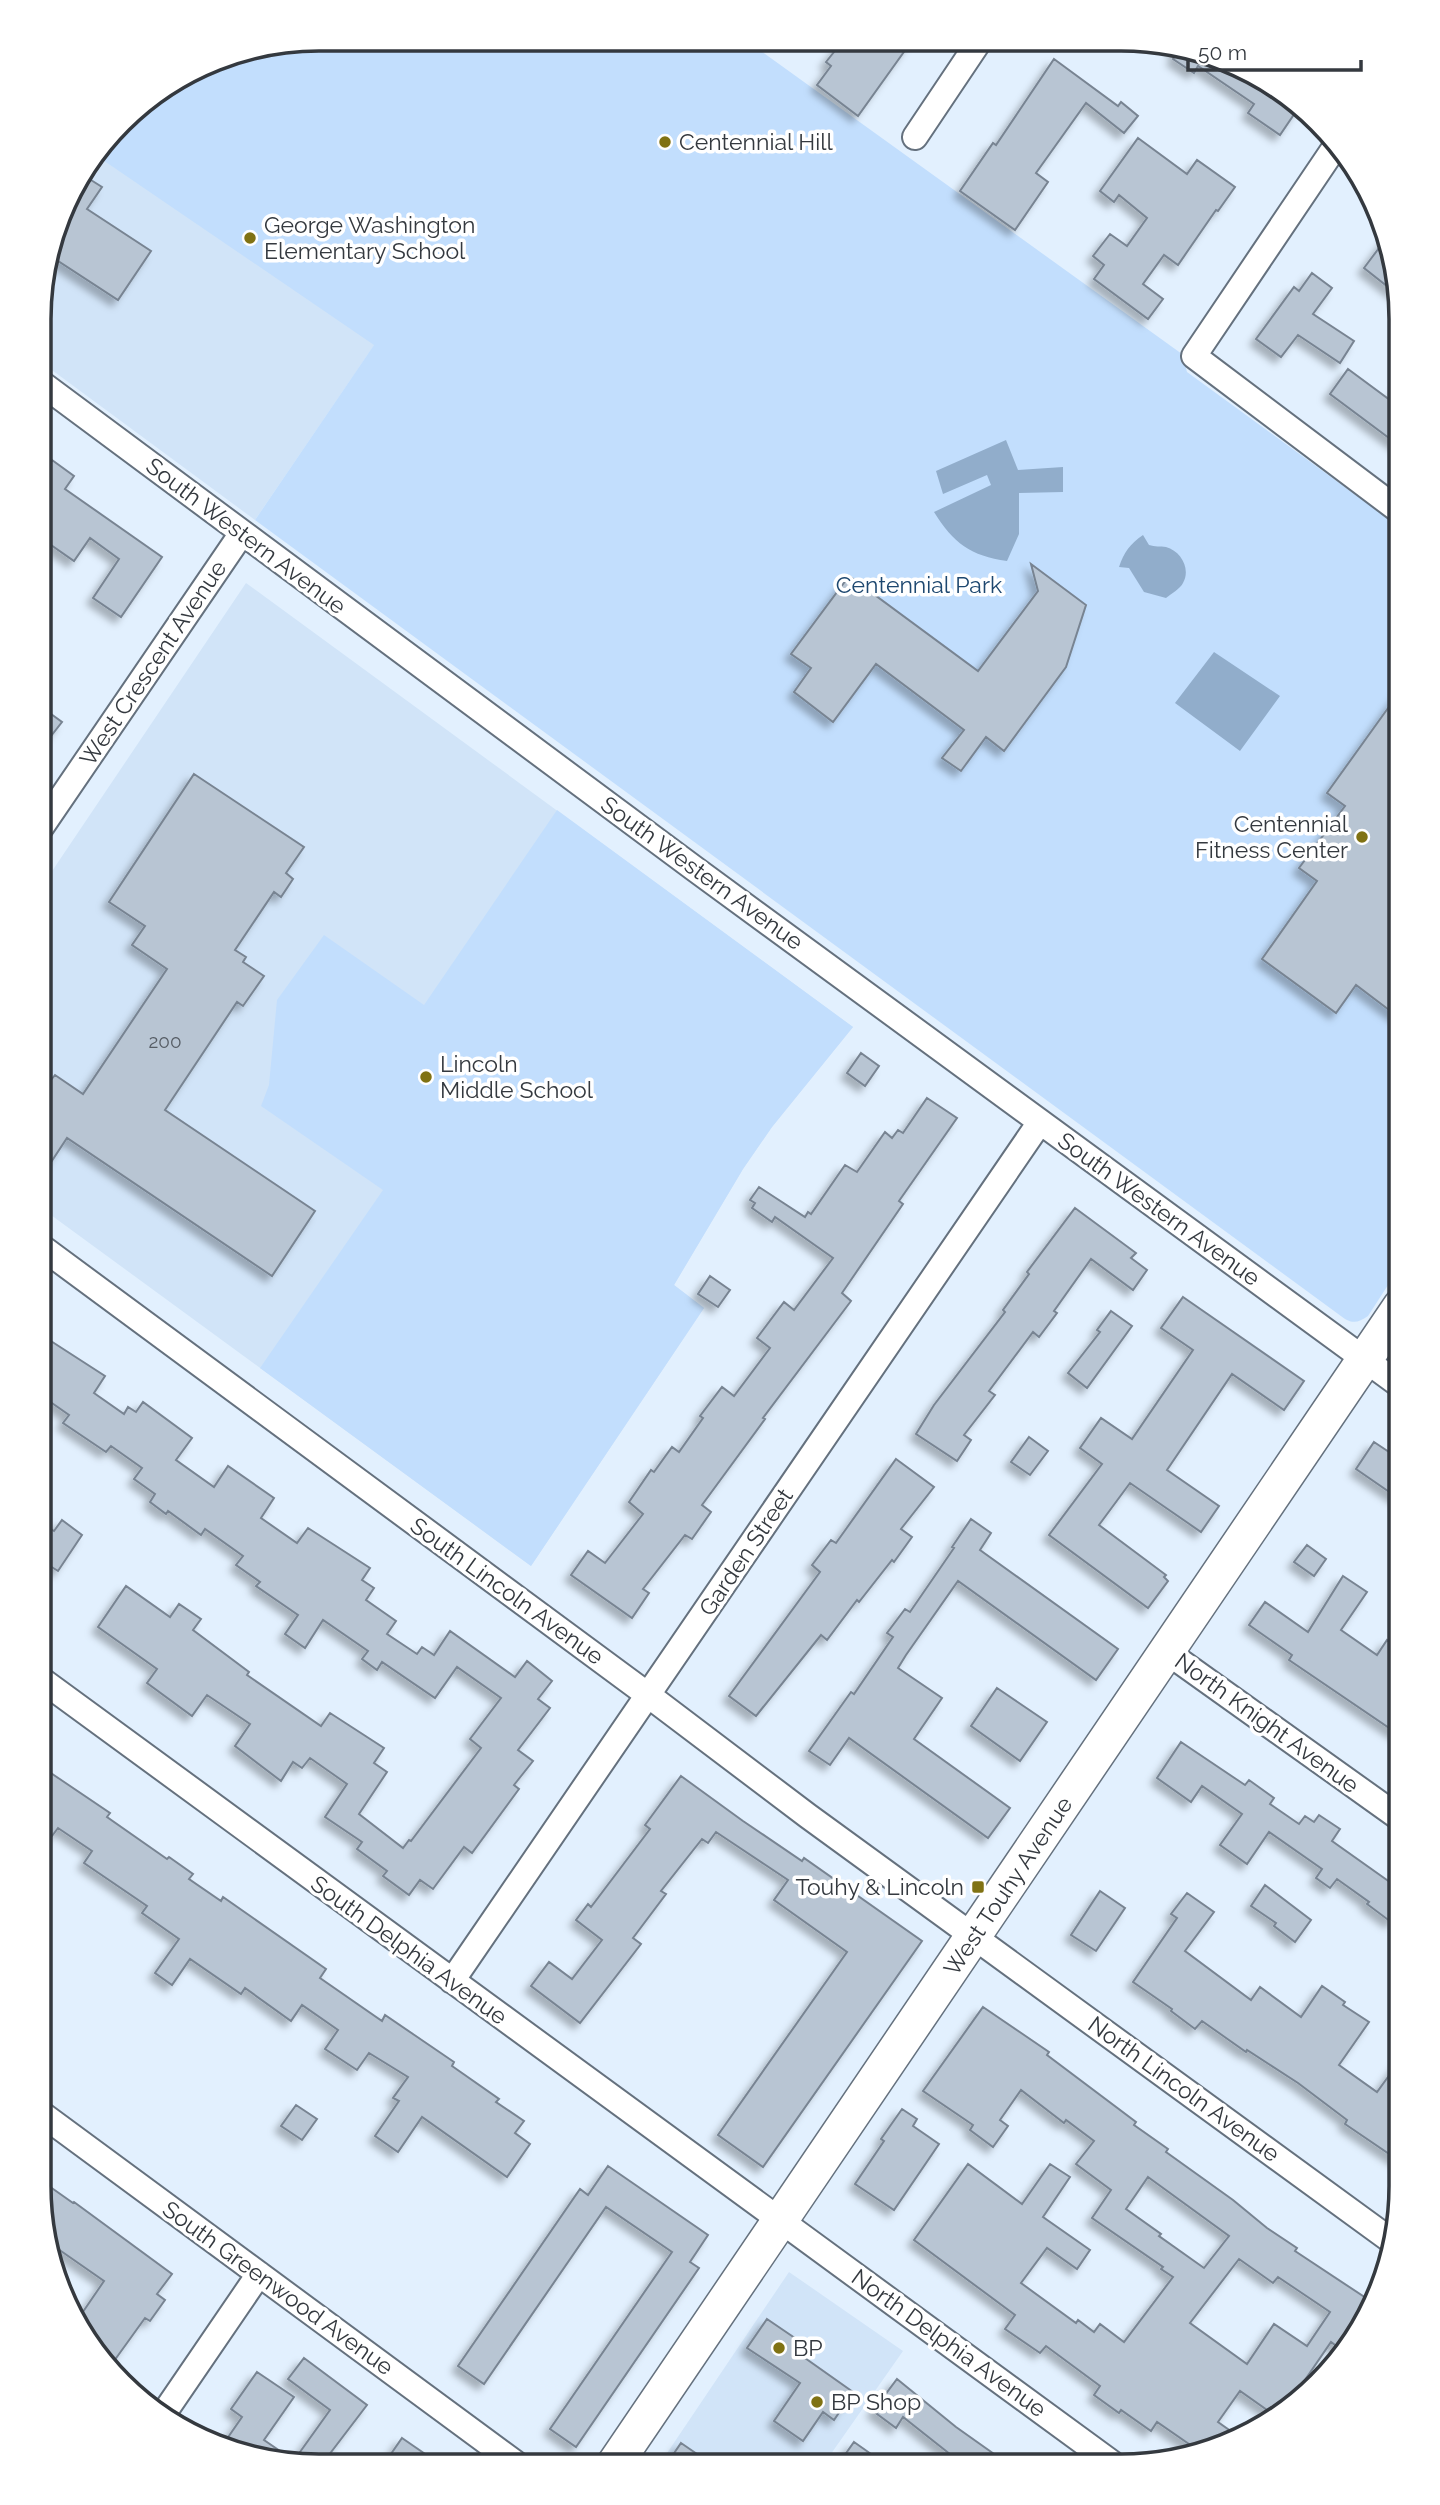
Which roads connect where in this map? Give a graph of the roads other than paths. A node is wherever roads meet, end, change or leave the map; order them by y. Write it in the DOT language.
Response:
graph roads {
  1 [pos="973,51"];
  2 [pos="915,137"];
  3 [pos="1332,152"];
  4 [pos="51,390"];
  5 [pos="1389,503"];
  6 [pos="242,533"];
  7 [pos="51,809"];
  8 [pos="1040,1122"];
  9 [pos="51,1254"];
  10 [pos="1389,1325"];
  11 [pos="1366,1360"];
  12 [pos="1389,1377"];
  13 [pos="1167,1652"];
  14 [pos="51,1687"];
  15 [pos="648,1695"];
  16 [pos="1389,1810"];
  17 [pos="974,1936"];
  18 [pos="452,1981"];
  19 [pos="51,2121"];
  20 [pos="781,2220"];
  21 [pos="1385,2235"];
  22 [pos="259,2274"];
  23 [pos="168,2408"];
  24 [pos="502,2454"];
  25 [pos="621,2454"];
  26 [pos="1100,2454"];
  1 -- 2 [label="street"];
  3 -- 5 [label="street"];
  4 -- 6 [label="street, South Western Avenue"];
  6 -- 7 [label="street, West Crescent Avenue"];
  6 -- 8 [label="street, South Western Avenue"];
  8 -- 11 [label="street, South Western Avenue"];
  8 -- 15 [label="street, Garden Street"];
  9 -- 15 [label="street, South Lincoln Avenue"];
  10 -- 11 [label="main road, West Touhy Avenue"];
  11 -- 12 [label="street, South Western Avenue"];
  11 -- 13 [label="main road, West Touhy Avenue"];
  13 -- 16 [label="street, North Knight Avenue"];
  13 -- 17 [label="main road, West Touhy Avenue"];
  14 -- 18 [label="street, South Delphia Avenue"];
  15 -- 17 [label="street, South Lincoln Avenue"];
  15 -- 18 [label="street, Garden Street"];
  17 -- 20 [label="main road, West Touhy Avenue"];
  17 -- 21 [label="street, North Lincoln Avenue"];
  18 -- 20 [label="street, South Delphia Avenue"];
  19 -- 22 [label="street, South Greenwood Avenue"];
  20 -- 25 [label="main road, West Touhy Avenue"];
  20 -- 26 [label="street, North Delphia Avenue"];
  22 -- 23 [label="street"];
  22 -- 24 [label="street, South Greenwood Avenue"];
}
